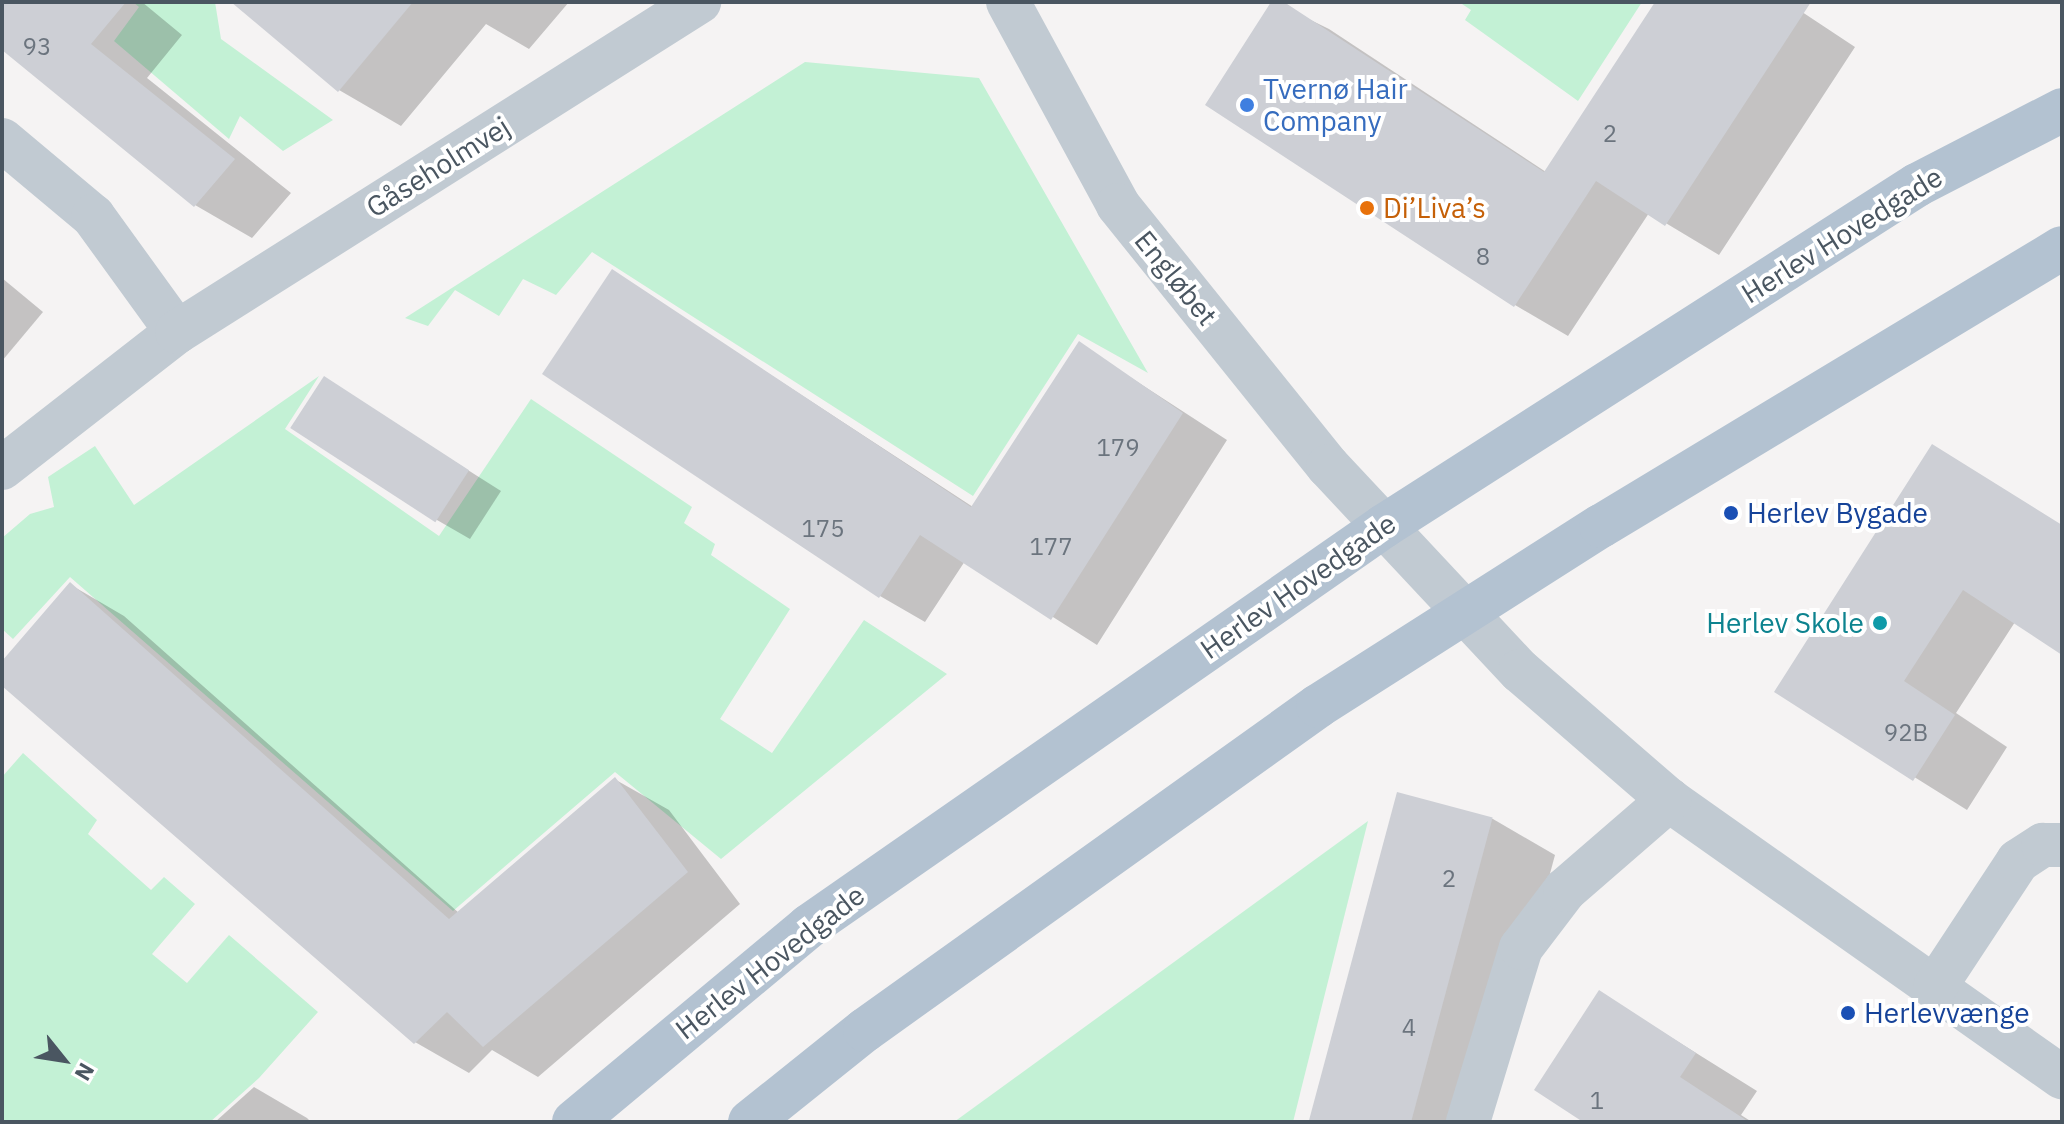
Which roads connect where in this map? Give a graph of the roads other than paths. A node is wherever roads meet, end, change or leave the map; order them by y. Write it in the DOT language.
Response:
graph roads {
  1 [pos="699,2"];
  2 [pos="1008,2"];
  3 [pos="2062,110"];
  4 [pos="2,140"];
  5 [pos="2062,248"];
  6 [pos="177,332"];
  7 [pos="2,468"];
  8 [pos="1384,526"];
  9 [pos="1464,612"];
  10 [pos="1669,800"];
  11 [pos="2062,845"];
  12 [pos="1935,987"];
  13 [pos="2062,1077"];
  14 [pos="574,1122"];
  15 [pos="750,1122"];
  16 [pos="1468,1122"];
  1 -- 6 [label="street, Gåseholmvej"];
  2 -- 8 [label="street, Engløbet"];
  3 -- 8 [label="main road, Herlev Hovedgade"];
  4 -- 6 [label="street"];
  5 -- 9 [label="main road"];
  6 -- 7 [label="street, Gåseholmvej"];
  8 -- 9 [label="street"];
  8 -- 14 [label="main road, Herlev Hovedgade"];
  9 -- 10 [label="street"];
  9 -- 15 [label="main road"];
  10 -- 12 [label="street"];
  10 -- 16 [label="street"];
  11 -- 12 [label="street"];
  12 -- 13 [label="street"];
}
